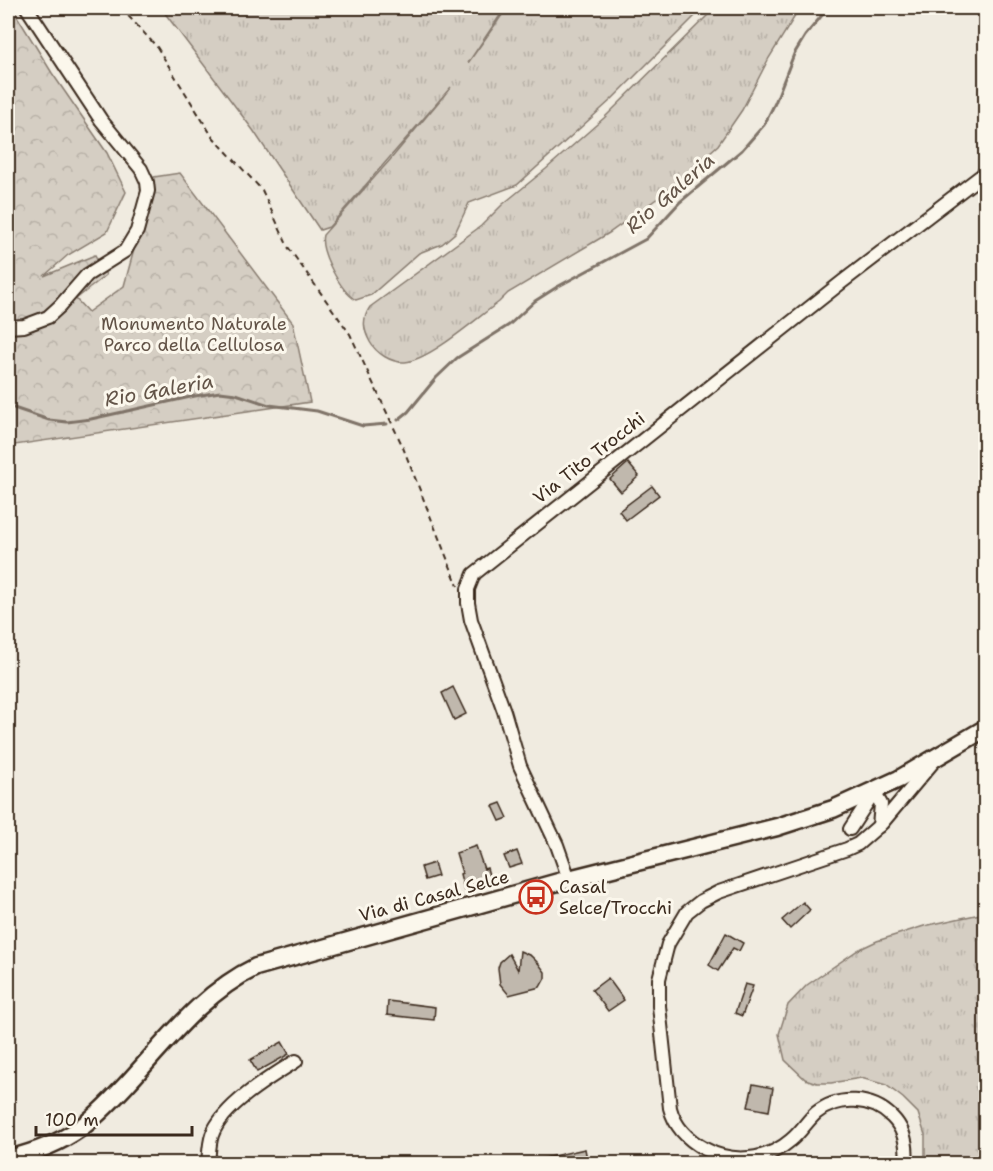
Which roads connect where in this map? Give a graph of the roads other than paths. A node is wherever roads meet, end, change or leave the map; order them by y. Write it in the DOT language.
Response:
graph roads {
  1 [pos="27,8"];
  2 [pos="986,172"];
  3 [pos="8,327"];
  4 [pos="986,728"];
  5 [pos="938,756"];
  6 [pos="874,792"];
  7 [pos="833,809"];
  8 [pos="879,826"];
  9 [pos="850,829"];
  10 [pos="848,849"];
  11 [pos="569,879"];
  12 [pos="296,1061"];
  13 [pos="8,1159"];
  14 [pos="208,1164"];
  15 [pos="906,1164"];
  1 -- 3 [label="street"];
  2 -- 11 [label="street, Via Tito Trocchi"];
  4 -- 5 [label="main road, Via di Casal Selce"];
  5 -- 6 [label="main road, Via di Casal Selce"];
  5 -- 8 [label="street"];
  6 -- 7 [label="main road, Via di Casal Selce"];
  6 -- 8 [label="street"];
  6 -- 9 [label="street"];
  7 -- 9 [label="street"];
  7 -- 11 [label="main road, Via di Casal Selce"];
  8 -- 10 [label="street"];
  9 -- 10 [label="street"];
  10 -- 15 [label="street"];
  11 -- 13 [label="main road, Via di Casal Selce"];
  12 -- 14 [label="street"];
}
